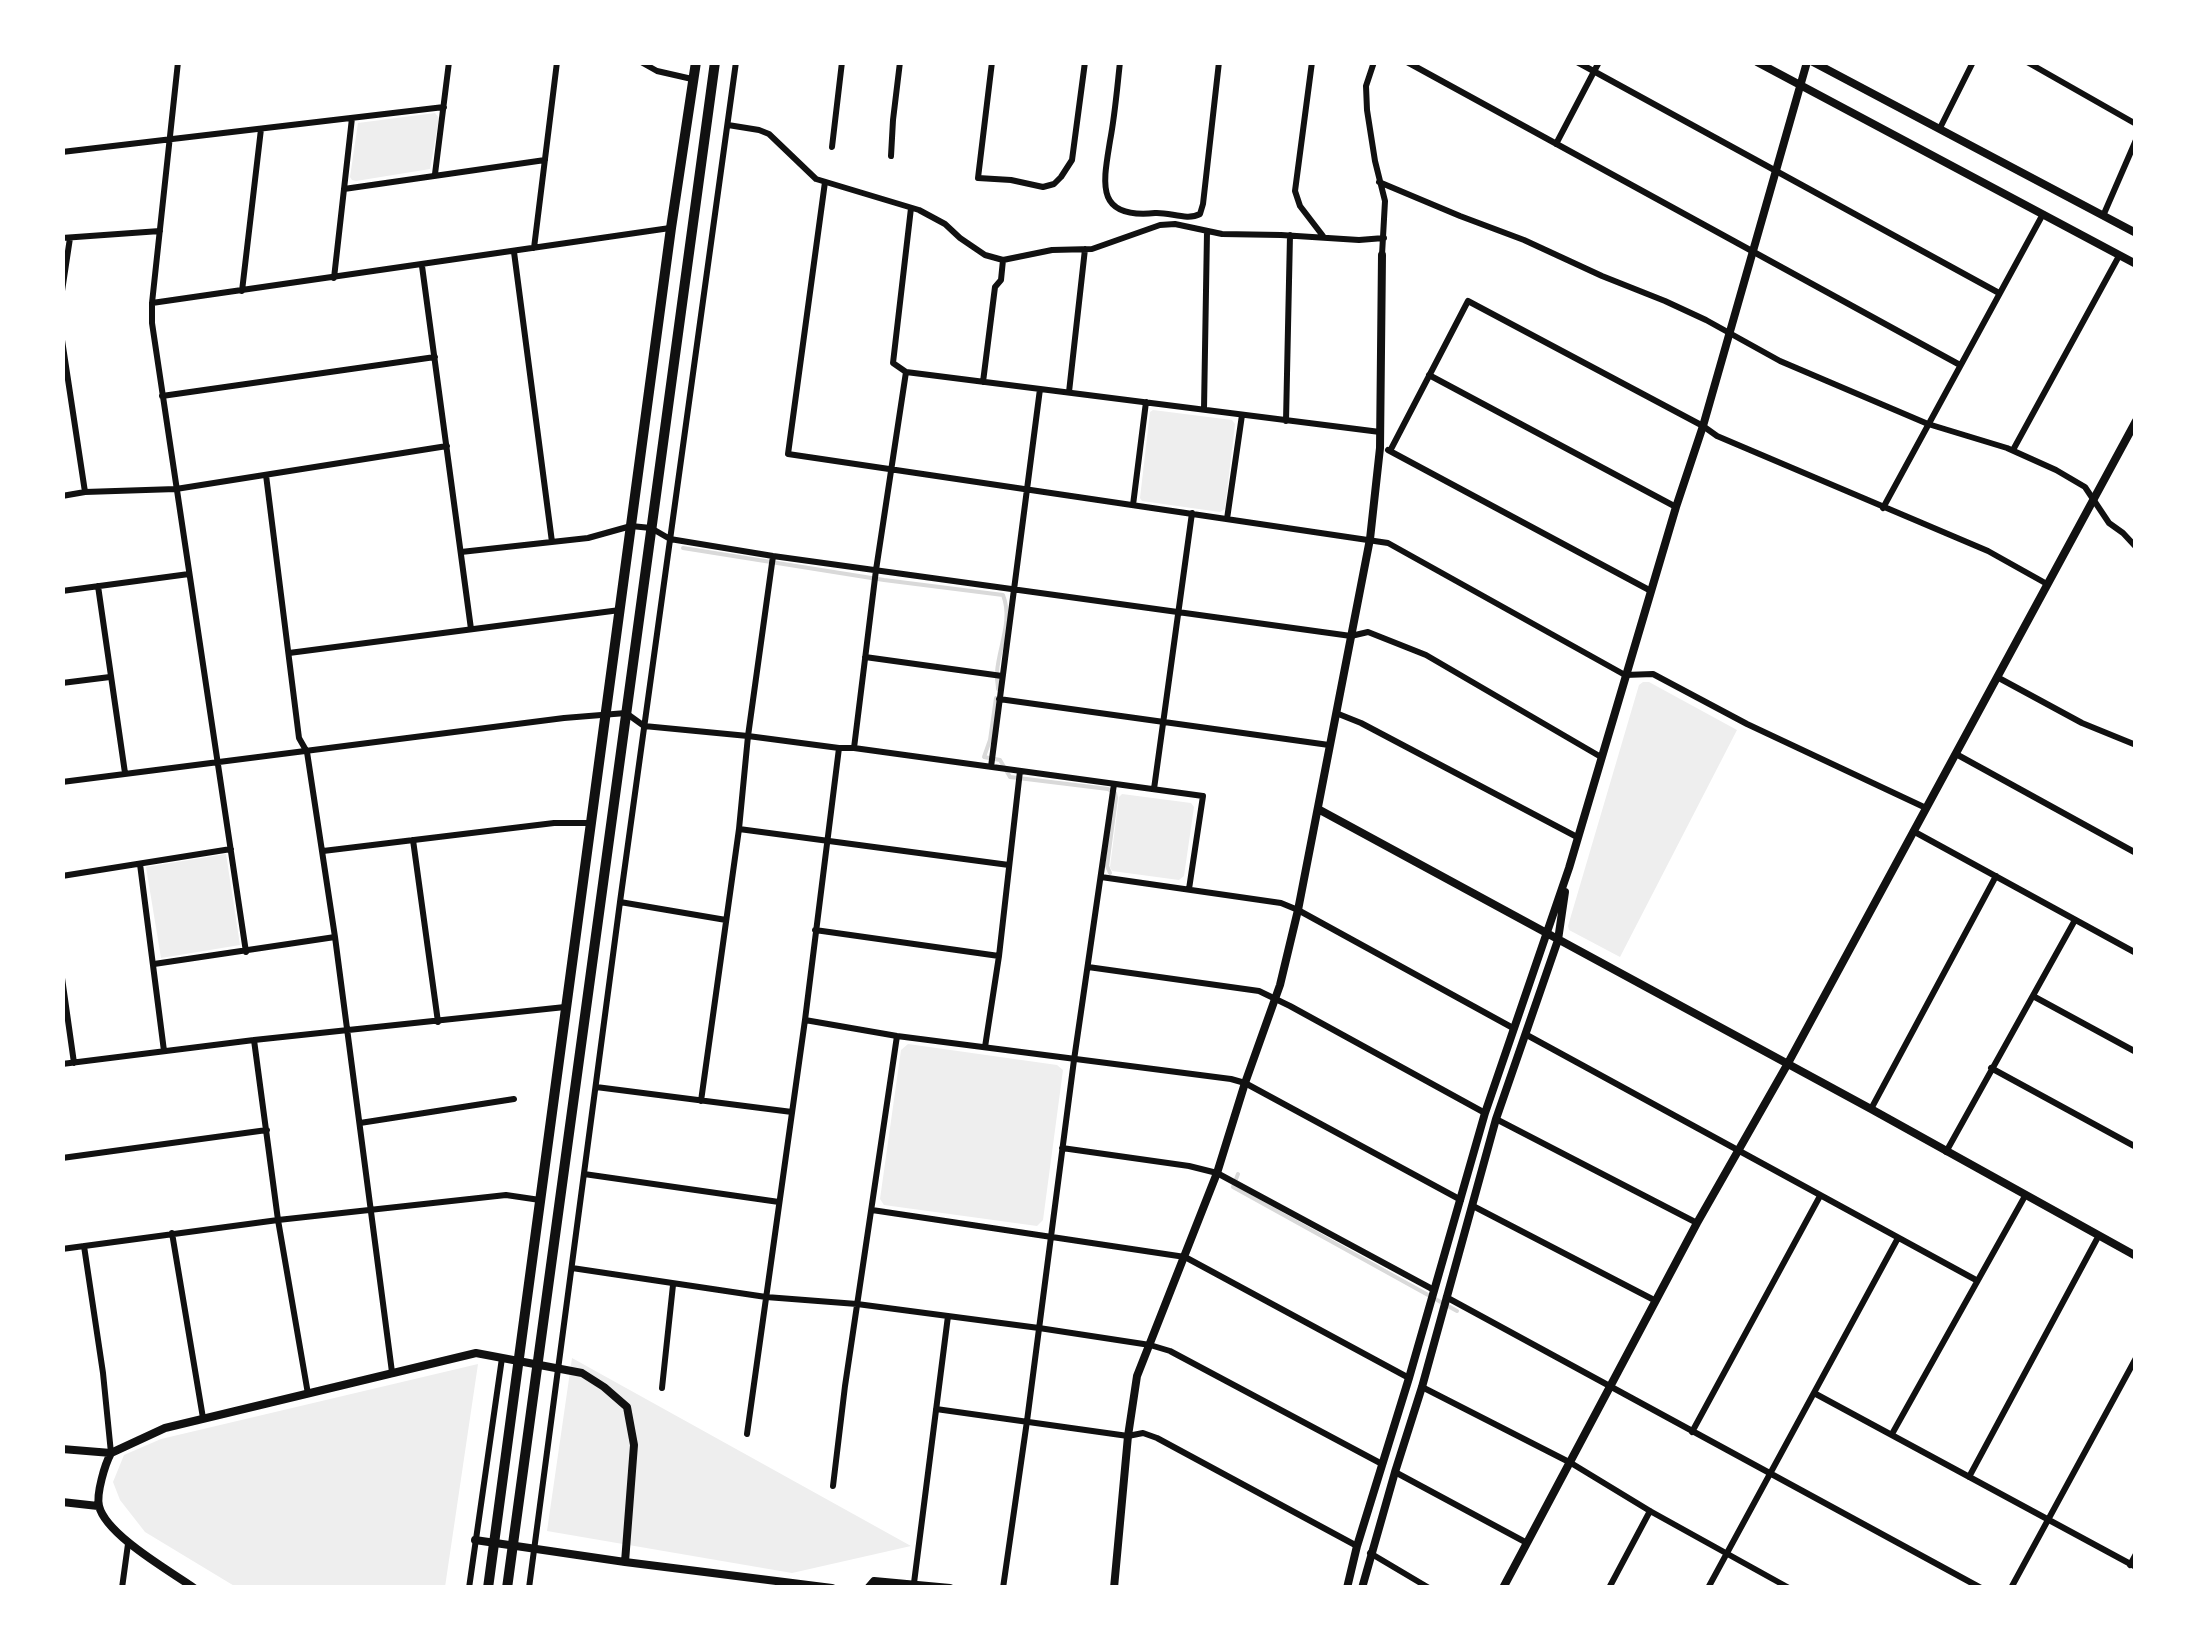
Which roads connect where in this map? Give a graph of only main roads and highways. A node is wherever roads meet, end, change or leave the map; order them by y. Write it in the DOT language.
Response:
graph roads {
  1 [pos="696,62"];
  2 [pos="716,62"];
  3 [pos="488,1588"];
  4 [pos="507,1588"];
  1 -- 3 [label="highway"];
  2 -- 4 [label="highway"];
}
